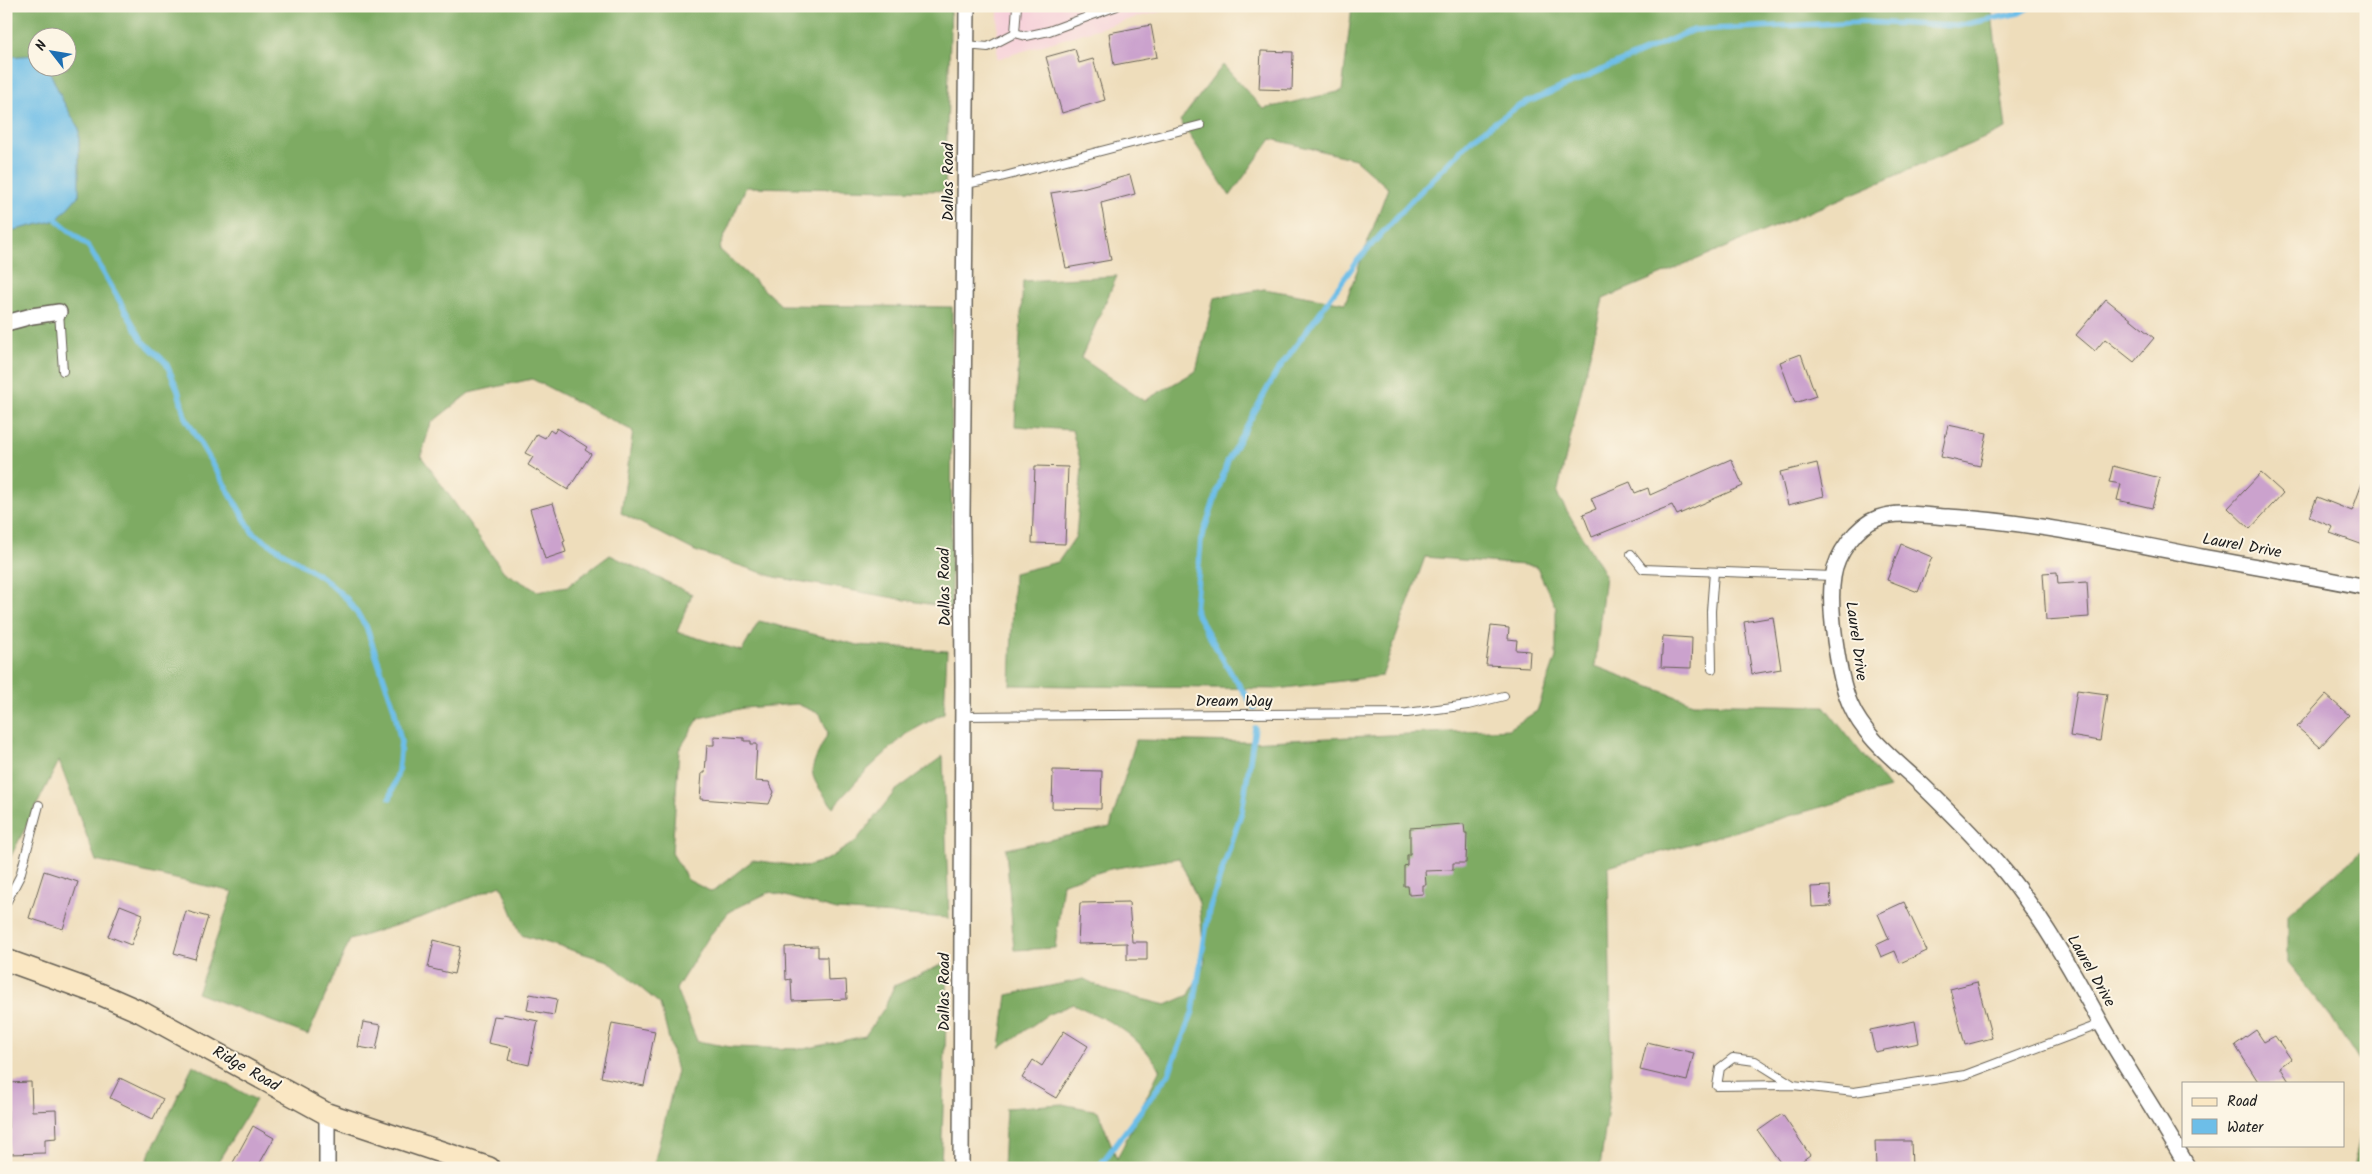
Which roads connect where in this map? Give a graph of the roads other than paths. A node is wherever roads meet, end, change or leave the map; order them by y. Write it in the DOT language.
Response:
graph roads {
  1 [pos="966,6"];
  2 [pos="1017,6"];
  3 [pos="1117,6"];
  4 [pos="1015,33"];
  5 [pos="966,45"];
  6 [pos="1201,125"];
  7 [pos="966,184"];
  8 [pos="59,312"];
  9 [pos="6,322"];
  10 [pos="63,371"];
  11 [pos="1631,554"];
  12 [pos="1714,572"];
  13 [pos="1833,576"];
  14 [pos="2366,588"];
  15 [pos="1712,669"];
  16 [pos="1504,696"];
  17 [pos="962,716"];
  18 [pos="39,805"];
  19 [pos="6,903"];
  20 [pos="6,960"];
  21 [pos="2101,1024"];
  22 [pos="1793,1085"];
  23 [pos="327,1114"];
  24 [pos="327,1168"];
  25 [pos="490,1168"];
  26 [pos="961,1168"];
  27 [pos="2188,1168"];
  1 -- 5 [label="street, Dallas Road"];
  2 -- 4 [label="lane"];
  3 -- 4 [label="lane"];
  4 -- 5 [label="lane"];
  5 -- 7 [label="street, Dallas Road"];
  6 -- 7 [label="lane"];
  7 -- 17 [label="street, Dallas Road"];
  8 -- 9 [label="street"];
  8 -- 10 [label="lane"];
  11 -- 12 [label="lane"];
  12 -- 13 [label="lane"];
  12 -- 15 [label="lane"];
  13 -- 14 [label="street, Laurel Drive"];
  13 -- 21 [label="street, Laurel Drive"];
  16 -- 17 [label="lane, Dream Way"];
  17 -- 26 [label="street, Dallas Road"];
  18 -- 19 [label="lane"];
  20 -- 23 [label="street, Ridge Road"];
  21 -- 22 [label="lane"];
  21 -- 27 [label="street, Laurel Drive"];
  22 -- 22 [label="lane"];
  23 -- 24 [label="street"];
  23 -- 25 [label="street, Ridge Road"];
}
